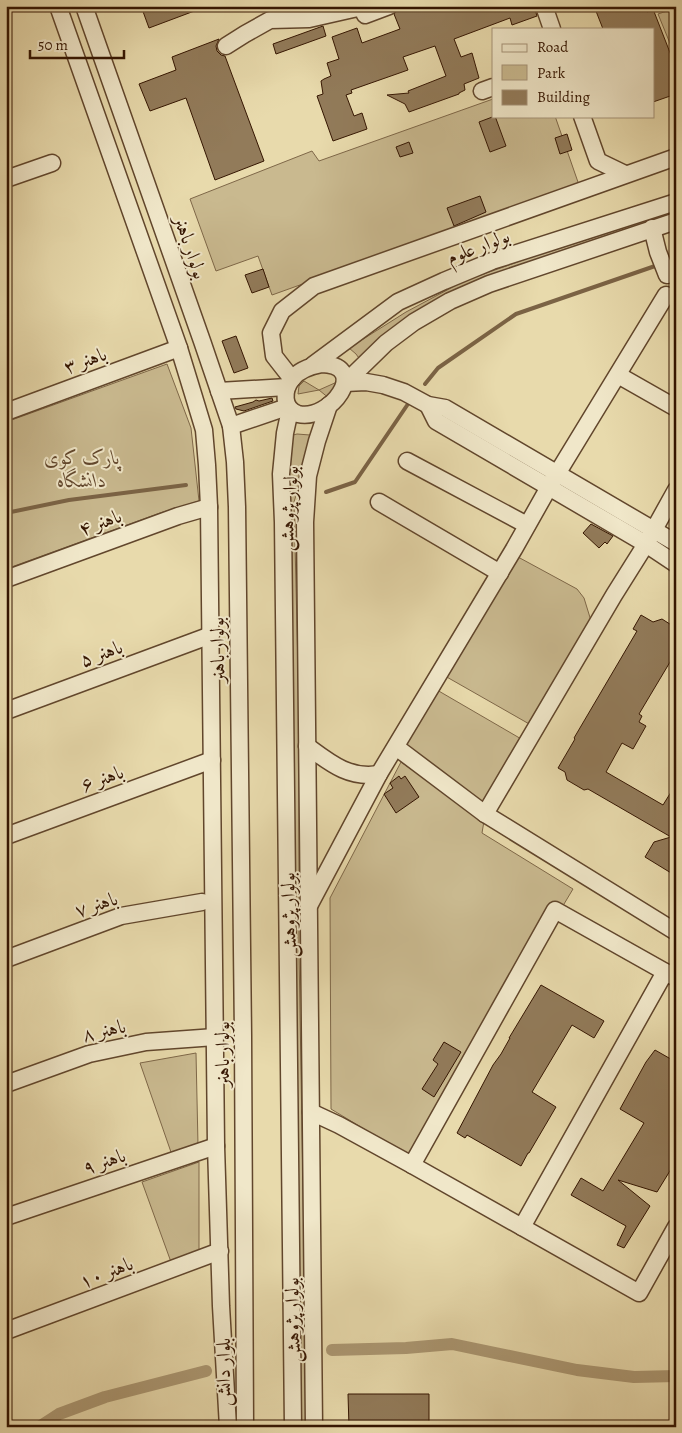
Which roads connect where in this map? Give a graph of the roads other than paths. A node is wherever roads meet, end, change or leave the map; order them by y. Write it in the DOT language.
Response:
graph roads {
  1 [pos="84,6"];
  2 [pos="389,6"];
  3 [pos="544,6"];
  4 [pos="61,7"];
  5 [pos="552,28"];
  6 [pos="226,46"];
  7 [pos="583,118"];
  8 [pos="676,157"];
  9 [pos="598,161"];
  10 [pos="52,163"];
  11 [pos="626,174"];
  12 [pos="6,179"];
  13 [pos="580,190"];
  14 [pos="676,202"];
  15 [pos="676,221"];
  16 [pos="652,228"];
  17 [pos="667,276"];
  18 [pos="666,295"];
  19 [pos="179,348"];
  20 [pos="312,366"];
  21 [pos="618,375"];
  22 [pos="290,383"];
  23 [pos="345,383"];
  24 [pos="219,391"];
  25 [pos="329,405"];
  26 [pos="289,408"];
  27 [pos="676,408"];
  28 [pos="6,412"];
  29 [pos="231,426"];
  30 [pos="407,461"];
  31 [pos="553,481"];
  32 [pos="676,490"];
  33 [pos="379,502"];
  34 [pos="209,507"];
  35 [pos="527,525"];
  36 [pos="649,537"];
  37 [pos="676,543"];
  38 [pos="676,564"];
  39 [pos="500,572"];
  40 [pos="6,579"];
  41 [pos="211,635"];
  42 [pos="6,711"];
  43 [pos="307,746"];
  44 [pos="396,747"];
  45 [pos="212,760"];
  46 [pos="380,774"];
  47 [pos="484,814"];
  48 [pos="213,818"];
  49 [pos="240,818"];
  50 [pos="6,836"];
  51 [pos="202,902"];
  52 [pos="309,907"];
  53 [pos="676,932"];
  54 [pos="6,959"];
  55 [pos="671,975"];
  56 [pos="216,1037"];
  57 [pos="6,1084"];
  58 [pos="311,1112"];
  59 [pos="216,1146"];
  60 [pos="412,1165"];
  61 [pos="6,1217"];
  62 [pos="522,1227"];
  63 [pos="676,1227"];
  64 [pos="220,1252"];
  65 [pos="244,1311"];
  66 [pos="222,1312"];
  67 [pos="6,1331"];
  68 [pos="228,1409"];
  69 [pos="244,1409"];
  70 [pos="228,1427"];
  71 [pos="245,1427"];
  72 [pos="293,1427"];
  73 [pos="314,1427"];
  1 -- 24 [label="street, بولوار باهنر"];
  2 -- 6 [label="street"];
  3 -- 5 [label="street"];
  4 -- 19 [label="street, بولوار باهنر"];
  7 -- 9 [label="street"];
  8 -- 11 [label="street"];
  9 -- 11 [label="street"];
  9 -- 13 [label="street"];
  10 -- 12 [label="street"];
  11 -- 13 [label="street"];
  13 -- 22 [label="street"];
  14 -- 20 [label="street, بولوار علوم"];
  15 -- 16 [label="street, بولوار علوم"];
  16 -- 17 [label="street"];
  16 -- 23 [label="street, بولوار علوم"];
  18 -- 21 [label="street"];
  19 -- 28 [label="street, باهنر ۳"];
  19 -- 34 [label="street, بولوار باهنر"];
  20 -- 22 [label="street"];
  20 -- 23 [label="street"];
  21 -- 27 [label="street"];
  21 -- 31 [label="street"];
  22 -- 24 [label="street"];
  22 -- 26 [label="street"];
  23 -- 25 [label="street"];
  23 -- 31 [label="street"];
  24 -- 29 [label="street, بولوار باهنر"];
  25 -- 26 [label="street"];
  25 -- 43 [label="street, بولوار پژوهش"];
  26 -- 29 [label="street"];
  26 -- 72 [label="street, بولوار پژوهش"];
  29 -- 49 [label="street, بولوار باهنر"];
  30 -- 35 [label="street"];
  31 -- 35 [label="street"];
  31 -- 36 [label="street"];
  32 -- 36 [label="street"];
  33 -- 39 [label="street"];
  34 -- 40 [label="street, باهنر ۴"];
  34 -- 41 [label="street, بولوار باهنر"];
  35 -- 39 [label="street"];
  36 -- 37 [label="street"];
  36 -- 38 [label="street"];
  36 -- 47 [label="street"];
  39 -- 44 [label="street"];
  41 -- 42 [label="street, باهنر ۵"];
  41 -- 45 [label="street, بولوار باهنر"];
  43 -- 46 [label="street"];
  43 -- 52 [label="street, بولوار پژوهش"];
  44 -- 46 [label="street"];
  44 -- 47 [label="street"];
  45 -- 48 [label="street, بولوار باهنر"];
  45 -- 50 [label="street, باهنر ۶"];
  46 -- 52 [label="street"];
  47 -- 53 [label="street"];
  48 -- 49 [label="street"];
  48 -- 56 [label="street, بولوار باهنر"];
  49 -- 65 [label="street, بولوار باهنر"];
  51 -- 54 [label="street, باهنر ۷"];
  52 -- 58 [label="street, بولوار پژوهش"];
  55 -- 60 [label="street"];
  55 -- 62 [label="street"];
  56 -- 57 [label="street, باهنر ۸"];
  56 -- 59 [label="street, بولوار باهنر"];
  58 -- 60 [label="street"];
  58 -- 73 [label="street, بولوار پژوهش"];
  59 -- 61 [label="street, باهنر ۹"];
  59 -- 64 [label="street, بولوار باهنر"];
  60 -- 62 [label="street"];
  62 -- 63 [label="street"];
  64 -- 66 [label="street, بولوار باهنر"];
  64 -- 67 [label="street, باهنر ۱۰"];
  65 -- 66 [label="street"];
  65 -- 69 [label="street, بلوار دانش"];
  66 -- 68 [label="street, بلوار دانش"];
  68 -- 69 [label="street"];
  68 -- 70 [label="street, بلوار دانش"];
  69 -- 71 [label="street, بلوار دانش"];
}
